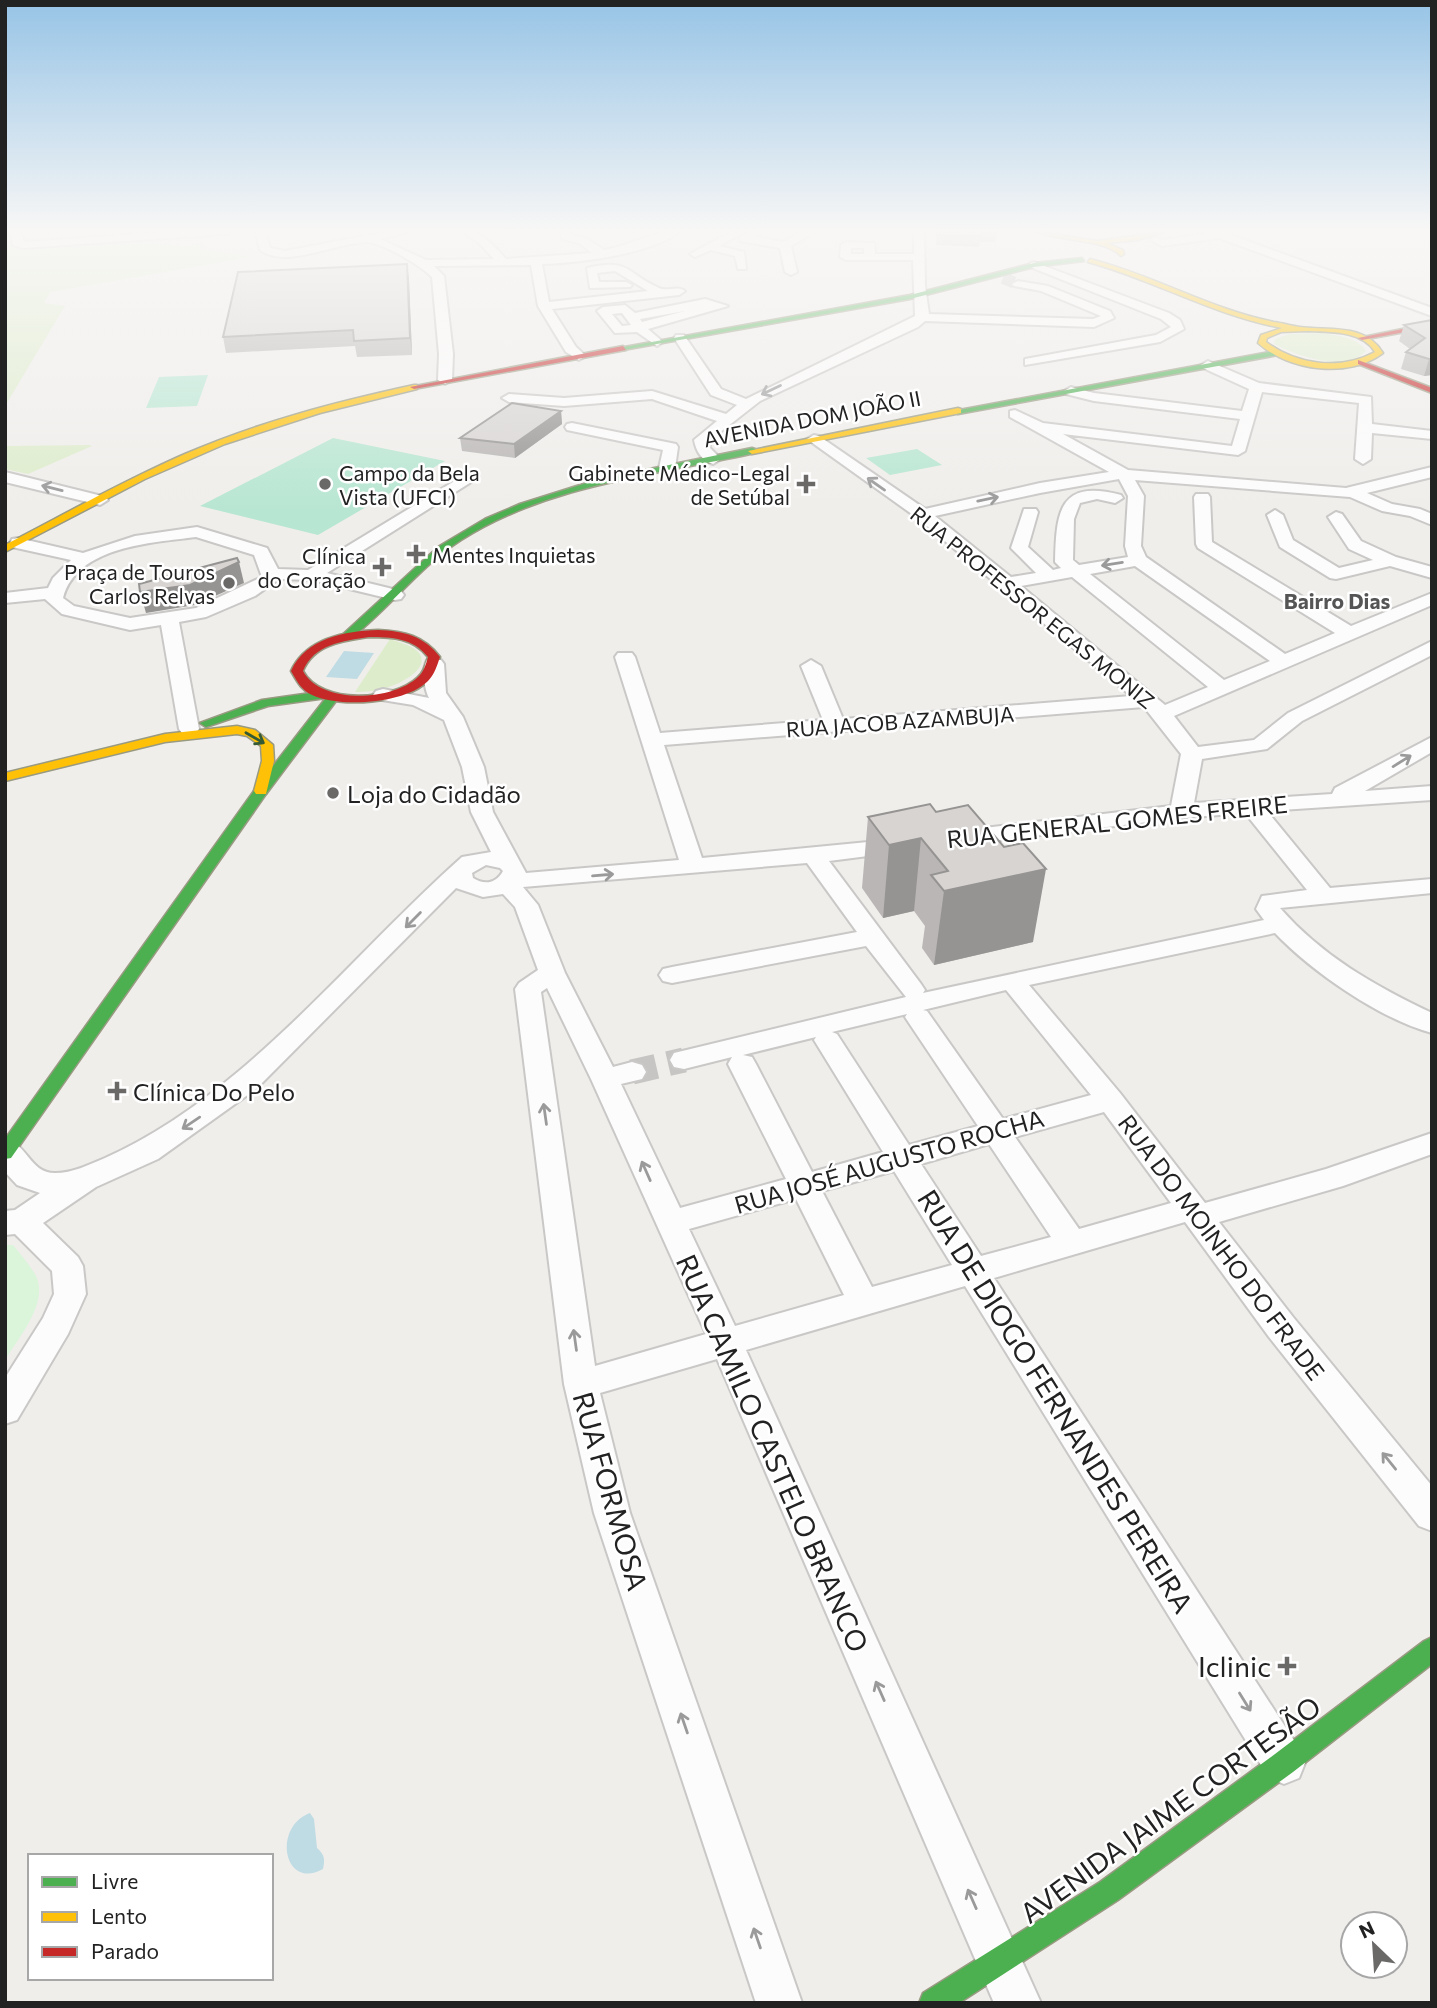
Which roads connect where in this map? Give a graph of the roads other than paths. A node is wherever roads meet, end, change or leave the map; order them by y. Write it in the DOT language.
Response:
graph roads {
  1 [pos="443,325"];
  2 [pos="556,325"];
  3 [pos="639,325"];
  4 [pos="754,325"];
  5 [pos="908,325"];
  6 [pos="1098,325"];
  7 [pos="1176,325"];
  8 [pos="1256,325"];
  9 [pos="1432,325"];
  10 [pos="1263,328"];
  11 [pos="890,335"];
  12 [pos="680,338"];
  13 [pos="1362,338"];
  14 [pos="657,342"];
  15 [pos="1136,342"];
  16 [pos="905,344"];
  17 [pos="1275,354"];
  18 [pos="579,356"];
  19 [pos="1030,362"];
  20 [pos="1361,362"];
  21 [pos="1208,365"];
  22 [pos="445,380"];
  23 [pos="1256,387"];
  24 [pos="1071,391"];
  25 [pos="1432,391"];
  26 [pos="509,398"];
  27 [pos="747,404"];
  28 [pos="707,414"];
  29 [pos="1015,414"];
  30 [pos="670,415"];
  31 [pos="1248,416"];
  32 [pos="726,419"];
  33 [pos="572,427"];
  34 [pos="1037,427"];
  35 [pos="1365,428"];
  36 [pos="1432,435"];
  37 [pos="814,439"];
  38 [pos="713,459"];
  39 [pos="1363,459"];
  40 [pos="667,468"];
  41 [pos="1432,472"];
  42 [pos="1124,474"];
  43 [pos="471,476"];
  44 [pos="1414,476"];
  45 [pos="5,477"];
  46 [pos="1432,484"];
  47 [pos="1202,487"];
  48 [pos="1352,492"];
  49 [pos="1115,498"];
  50 [pos="100,500"];
  51 [pos="1030,512"];
  52 [pos="922,514"];
  53 [pos="1275,515"];
  54 [pos="1336,517"];
  55 [pos="1432,520"];
  56 [pos="1355,545"];
  57 [pos="12,546"];
  58 [pos="1306,556"];
  59 [pos="88,559"];
  60 [pos="1138,560"];
  61 [pos="1391,561"];
  62 [pos="1075,570"];
  63 [pos="1432,573"];
  64 [pos="271,574"];
  65 [pos="1047,574"];
  66 [pos="312,576"];
  67 [pos="1007,583"];
  68 [pos="55,593"];
  69 [pos="5,598"];
  70 [pos="393,598"];
  71 [pos="1432,598"];
  72 [pos="169,618"];
  73 [pos="1349,633"];
  74 [pos="402,635"];
  75 [pos="346,637"];
  76 [pos="1432,647"];
  77 [pos="625,657"];
  78 [pos="1284,662"];
  79 [pos="434,664"];
  80 [pos="811,666"];
  81 [pos="298,677"];
  82 [pos="1222,688"];
  83 [pos="329,696"];
  84 [pos="374,697"];
  85 [pos="266,703"];
  86 [pos="1157,708"];
  87 [pos="453,717"];
  88 [pos="835,726"];
  89 [pos="313,727"];
  90 [pos="188,729"];
  91 [pos="165,738"];
  92 [pos="652,740"];
  93 [pos="1432,743"];
  94 [pos="1192,754"];
  95 [pos="5,777"];
  96 [pos="1369,781"];
  97 [pos="261,792"];
  98 [pos="1432,793"];
  99 [pos="1391,796"];
  100 [pos="1328,799"];
  101 [pos="1251,806"];
  102 [pos="1181,811"];
  103 [pos="482,812"];
  104 [pos="813,856"];
  105 [pos="465,867"];
  106 [pos="693,867"];
  107 [pos="513,883"];
  108 [pos="1432,886"];
  109 [pos="1324,896"];
  110 [pos="1279,924"];
  111 [pos="873,937"];
  112 [pos="552,974"];
  113 [pos="672,975"];
  114 [pos="1012,981"];
  115 [pos="1432,1024"];
  116 [pos="827,1040"];
  117 [pos="684,1060"];
  118 [pos="742,1064"];
  119 [pos="1110,1100"];
  120 [pos="995,1131"];
  121 [pos="1432,1143"];
  122 [pos="6,1152"];
  123 [pos="902,1159"];
  124 [pos="85,1180"];
  125 [pos="804,1186"];
  126 [pos="1196,1212"];
  127 [pos="14,1222"];
  128 [pos="669,1223"];
  129 [pos="1072,1243"];
  130 [pos="974,1271"];
  131 [pos="864,1302"];
  132 [pos="726,1342"];
  133 [pos="581,1384"];
  134 [pos="5,1409"];
  135 [pos="1432,1514"];
  136 [pos="1432,1648"];
  137 [pos="1283,1763"];
  138 [pos="1000,1962"];
  139 [pos="779,2003"];
  140 [pos="933,2003"];
  141 [pos="1018,2003"];
  1 -- 22 [label="street"];
  2 -- 18 [label="street"];
  3 -- 14 [label="street"];
  4 -- 12 [label="main road"];
  5 -- 11 [label="street"];
  6 -- 15 [label="street"];
  7 -- 15 [label="street"];
  8 -- 10 [label="main road"];
  9 -- 13 [label="main road"];
  10 -- 13 [label="main road"];
  10 -- 17 [label="main road"];
  11 -- 16 [label="street"];
  11 -- 27 [label="street, one-way"];
  12 -- 14 [label="main road"];
  12 -- 27 [label="street"];
  13 -- 20 [label="main road"];
  14 -- 18 [label="main road"];
  15 -- 19 [label="street"];
  17 -- 20 [label="main road"];
  17 -- 21 [label="main road, AVENIDA DOM JOÃO II"];
  18 -- 22 [label="main road"];
  20 -- 25 [label="main road"];
  21 -- 23 [label="street"];
  21 -- 24 [label="main road, AVENIDA DOM JOÃO II"];
  22 -- 50 [label="main road"];
  23 -- 31 [label="street"];
  23 -- 35 [label="street"];
  24 -- 31 [label="street"];
  24 -- 37 [label="main road, AVENIDA DOM JOÃO II"];
  26 -- 28 [label="street"];
  27 -- 32 [label="street"];
  28 -- 30 [label="street"];
  28 -- 32 [label="street"];
  29 -- 34 [label="street"];
  31 -- 34 [label="street"];
  32 -- 38 [label="street"];
  33 -- 40 [label="street"];
  34 -- 42 [label="street"];
  35 -- 36 [label="street"];
  35 -- 39 [label="street"];
  37 -- 38 [label="main road, AVENIDA DOM JOÃO II"];
  52 -- 37 [label="street, RUA PROFESSOR EGAS MONIZ, one-way"];
  38 -- 40 [label="main road, AVENIDA DOM JOÃO II"];
  40 -- 70 [label="main road, AVENIDA DOM JOÃO II"];
  41 -- 44 [label="street"];
  42 -- 47 [label="street"];
  52 -- 42 [label="street, one-way"];
  42 -- 60 [label="street"];
  43 -- 66 [label="street"];
  44 -- 46 [label="street"];
  44 -- 48 [label="street"];
  50 -- 45 [label="street, one-way"];
  47 -- 48 [label="street"];
  47 -- 73 [label="street"];
  48 -- 55 [label="street"];
  49 -- 62 [label="street"];
  50 -- 57 [label="main road"];
  51 -- 65 [label="street"];
  52 -- 67 [label="street, RUA PROFESSOR EGAS MONIZ"];
  53 -- 58 [label="street"];
  54 -- 56 [label="street"];
  56 -- 58 [label="street"];
  56 -- 61 [label="street"];
  57 -- 59 [label="street"];
  58 -- 61 [label="street"];
  59 -- 64 [label="street"];
  59 -- 68 [label="street"];
  60 -- 62 [label="street, one-way"];
  60 -- 78 [label="street"];
  61 -- 63 [label="street"];
  62 -- 65 [label="street"];
  62 -- 82 [label="street"];
  64 -- 66 [label="street"];
  64 -- 72 [label="street"];
  65 -- 67 [label="street"];
  66 -- 70 [label="street"];
  67 -- 86 [label="street, RUA PROFESSOR EGAS MONIZ"];
  68 -- 69 [label="street"];
  68 -- 72 [label="street"];
  70 -- 74 [label="main road"];
  70 -- 75 [label="main road, AVENIDA DOM JOÃO II"];
  71 -- 73 [label="street, RUA JACOB AZAMBUJA"];
  72 -- 90 [label="street"];
  73 -- 78 [label="street, RUA JACOB AZAMBUJA"];
  74 -- 75 [label="main road"];
  74 -- 79 [label="main road"];
  75 -- 81 [label="main road"];
  76 -- 94 [label="street"];
  77 -- 92 [label="street"];
  78 -- 82 [label="street, RUA JACOB AZAMBUJA"];
  79 -- 84 [label="main road"];
  79 -- 87 [label="street, RUA CAMILO CASTELO BRANCO"];
  80 -- 88 [label="street"];
  81 -- 83 [label="main road"];
  81 -- 85 [label="main road"];
  82 -- 86 [label="street, RUA JACOB AZAMBUJA"];
  83 -- 84 [label="main road"];
  83 -- 85 [label="main road"];
  83 -- 89 [label="main road"];
  84 -- 87 [label="street"];
  84 -- 89 [label="main road"];
  85 -- 90 [label="main road"];
  86 -- 88 [label="street, RUA JACOB AZAMBUJA"];
  86 -- 94 [label="street, RUA PROFESSOR EGAS MONIZ"];
  87 -- 103 [label="street, RUA CAMILO CASTELO BRANCO"];
  88 -- 92 [label="street, RUA JACOB AZAMBUJA"];
  89 -- 97 [label="main road"];
  90 -- 91 [label="main road"];
  91 -- 95 [label="main road"];
  91 -- 97 [label="main road, one-way"];
  92 -- 106 [label="street"];
  96 -- 93 [label="street, one-way"];
  94 -- 102 [label="street"];
  96 -- 99 [label="street"];
  96 -- 100 [label="street"];
  97 -- 122 [label="main road"];
  98 -- 99 [label="street, RUA GENERAL GOMES FREIRE"];
  99 -- 100 [label="street, RUA GENERAL GOMES FREIRE"];
  100 -- 101 [label="street, RUA GENERAL GOMES FREIRE"];
  101 -- 102 [label="street, RUA GENERAL GOMES FREIRE"];
  101 -- 109 [label="street"];
  102 -- 104 [label="street, RUA GENERAL GOMES FREIRE"];
  103 -- 105 [label="street"];
  103 -- 107 [label="street, RUA CAMILO CASTELO BRANCO"];
  104 -- 106 [label="street, RUA GENERAL GOMES FREIRE"];
  104 -- 111 [label="street"];
  105 -- 107 [label="street"];
  105 -- 107 [label="street"];
  105 -- 124 [label="street, one-way"];
  107 -- 106 [label="street, RUA GENERAL GOMES FREIRE, one-way"];
  107 -- 112 [label="street, RUA CAMILO CASTELO BRANCO"];
  108 -- 109 [label="street"];
  109 -- 110 [label="street"];
  110 -- 114 [label="street"];
  110 -- 115 [label="street"];
  111 -- 113 [label="street"];
  111 -- 120 [label="street"];
  128 -- 112 [label="street, RUA CAMILO CASTELO BRANCO, one-way"];
  133 -- 112 [label="street, RUA FORMOSA, one-way"];
  114 -- 117 [label="street"];
  114 -- 119 [label="street, RUA DO MOINHO DO FRADE"];
  116 -- 123 [label="street, RUA DE DIOGO FERNANDES PEREIRA"];
  118 -- 125 [label="street"];
  119 -- 120 [label="street, RUA JOSÉ AUGUSTO ROCHA"];
  119 -- 126 [label="street, RUA DO MOINHO DO FRADE"];
  120 -- 123 [label="street, RUA JOSÉ AUGUSTO ROCHA"];
  120 -- 129 [label="street"];
  121 -- 126 [label="street"];
  122 -- 124 [label="street"];
  123 -- 125 [label="street, RUA JOSÉ AUGUSTO ROCHA"];
  123 -- 130 [label="street, RUA DE DIOGO FERNANDES PEREIRA"];
  124 -- 127 [label="street"];
  125 -- 128 [label="street, RUA JOSÉ AUGUSTO ROCHA"];
  125 -- 131 [label="street"];
  126 -- 129 [label="street"];
  135 -- 126 [label="street, RUA DO MOINHO DO FRADE, one-way"];
  127 -- 134 [label="street"];
  128 -- 132 [label="street, RUA CAMILO CASTELO BRANCO"];
  129 -- 130 [label="street"];
  130 -- 131 [label="street"];
  130 -- 137 [label="street, RUA DE DIOGO FERNANDES PEREIRA, one-way"];
  131 -- 132 [label="street"];
  132 -- 133 [label="street"];
  138 -- 132 [label="street, RUA CAMILO CASTELO BRANCO, one-way"];
  139 -- 133 [label="street, RUA FORMOSA, one-way"];
  136 -- 137 [label="main road, AVENIDA JAIME CORTESÃO"];
  137 -- 138 [label="main road, AVENIDA JAIME CORTESÃO"];
  138 -- 140 [label="main road, AVENIDA JAIME CORTESÃO"];
  138 -- 141 [label="street, RUA CAMILO CASTELO BRANCO"];
}
